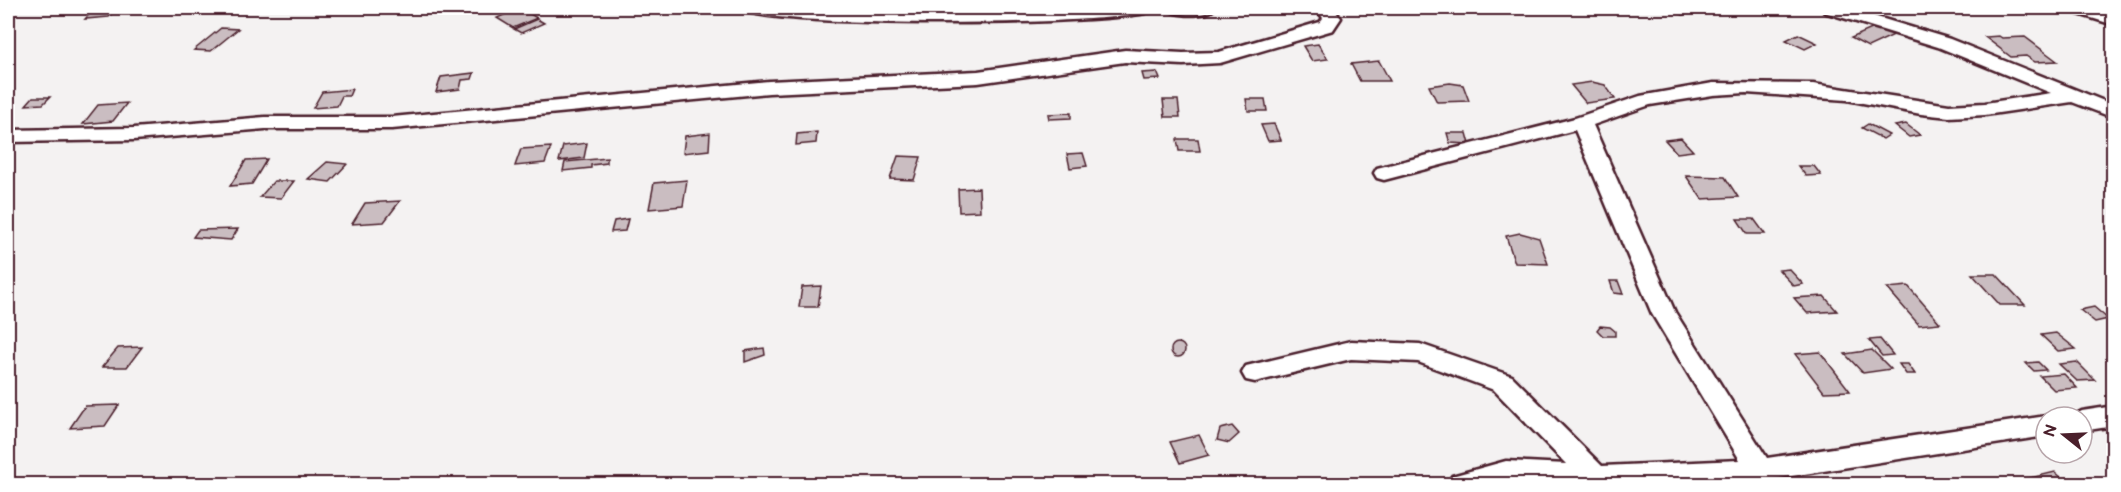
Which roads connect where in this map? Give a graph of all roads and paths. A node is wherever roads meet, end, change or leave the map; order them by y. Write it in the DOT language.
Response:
graph roads {
  1 [pos="748,8"];
  2 [pos="1150,8"];
  3 [pos="1176,8"];
  4 [pos="1206,8"];
  5 [pos="1324,8"];
  6 [pos="1830,8"];
  7 [pos="2078,8"];
  8 [pos="2114,20"];
  9 [pos="2073,96"];
  10 [pos="2114,112"];
  11 [pos="1582,122"];
  12 [pos="8,136"];
  13 [pos="1384,172"];
  14 [pos="1255,374"];
  15 [pos="2114,416"];
  16 [pos="2094,419"];
  17 [pos="2034,428"];
  18 [pos="1760,470"];
  19 [pos="1596,477"];
  20 [pos="1635,480"];
  21 [pos="1462,484"];
  1 -- 2 [label="street"];
  3 -- 4 [label="street"];
  5 -- 12 [label="street"];
  6 -- 9 [label="street"];
  7 -- 8 [label="street"];
  9 -- 10 [label="street"];
  9 -- 11 [label="street"];
  11 -- 13 [label="street"];
  11 -- 18 [label="street"];
  14 -- 19 [label="street"];
  15 -- 16 [label="street"];
  17 -- 18 [label="street"];
  18 -- 20 [label="street"];
  19 -- 20 [label="street"];
  19 -- 21 [label="street"];
}
